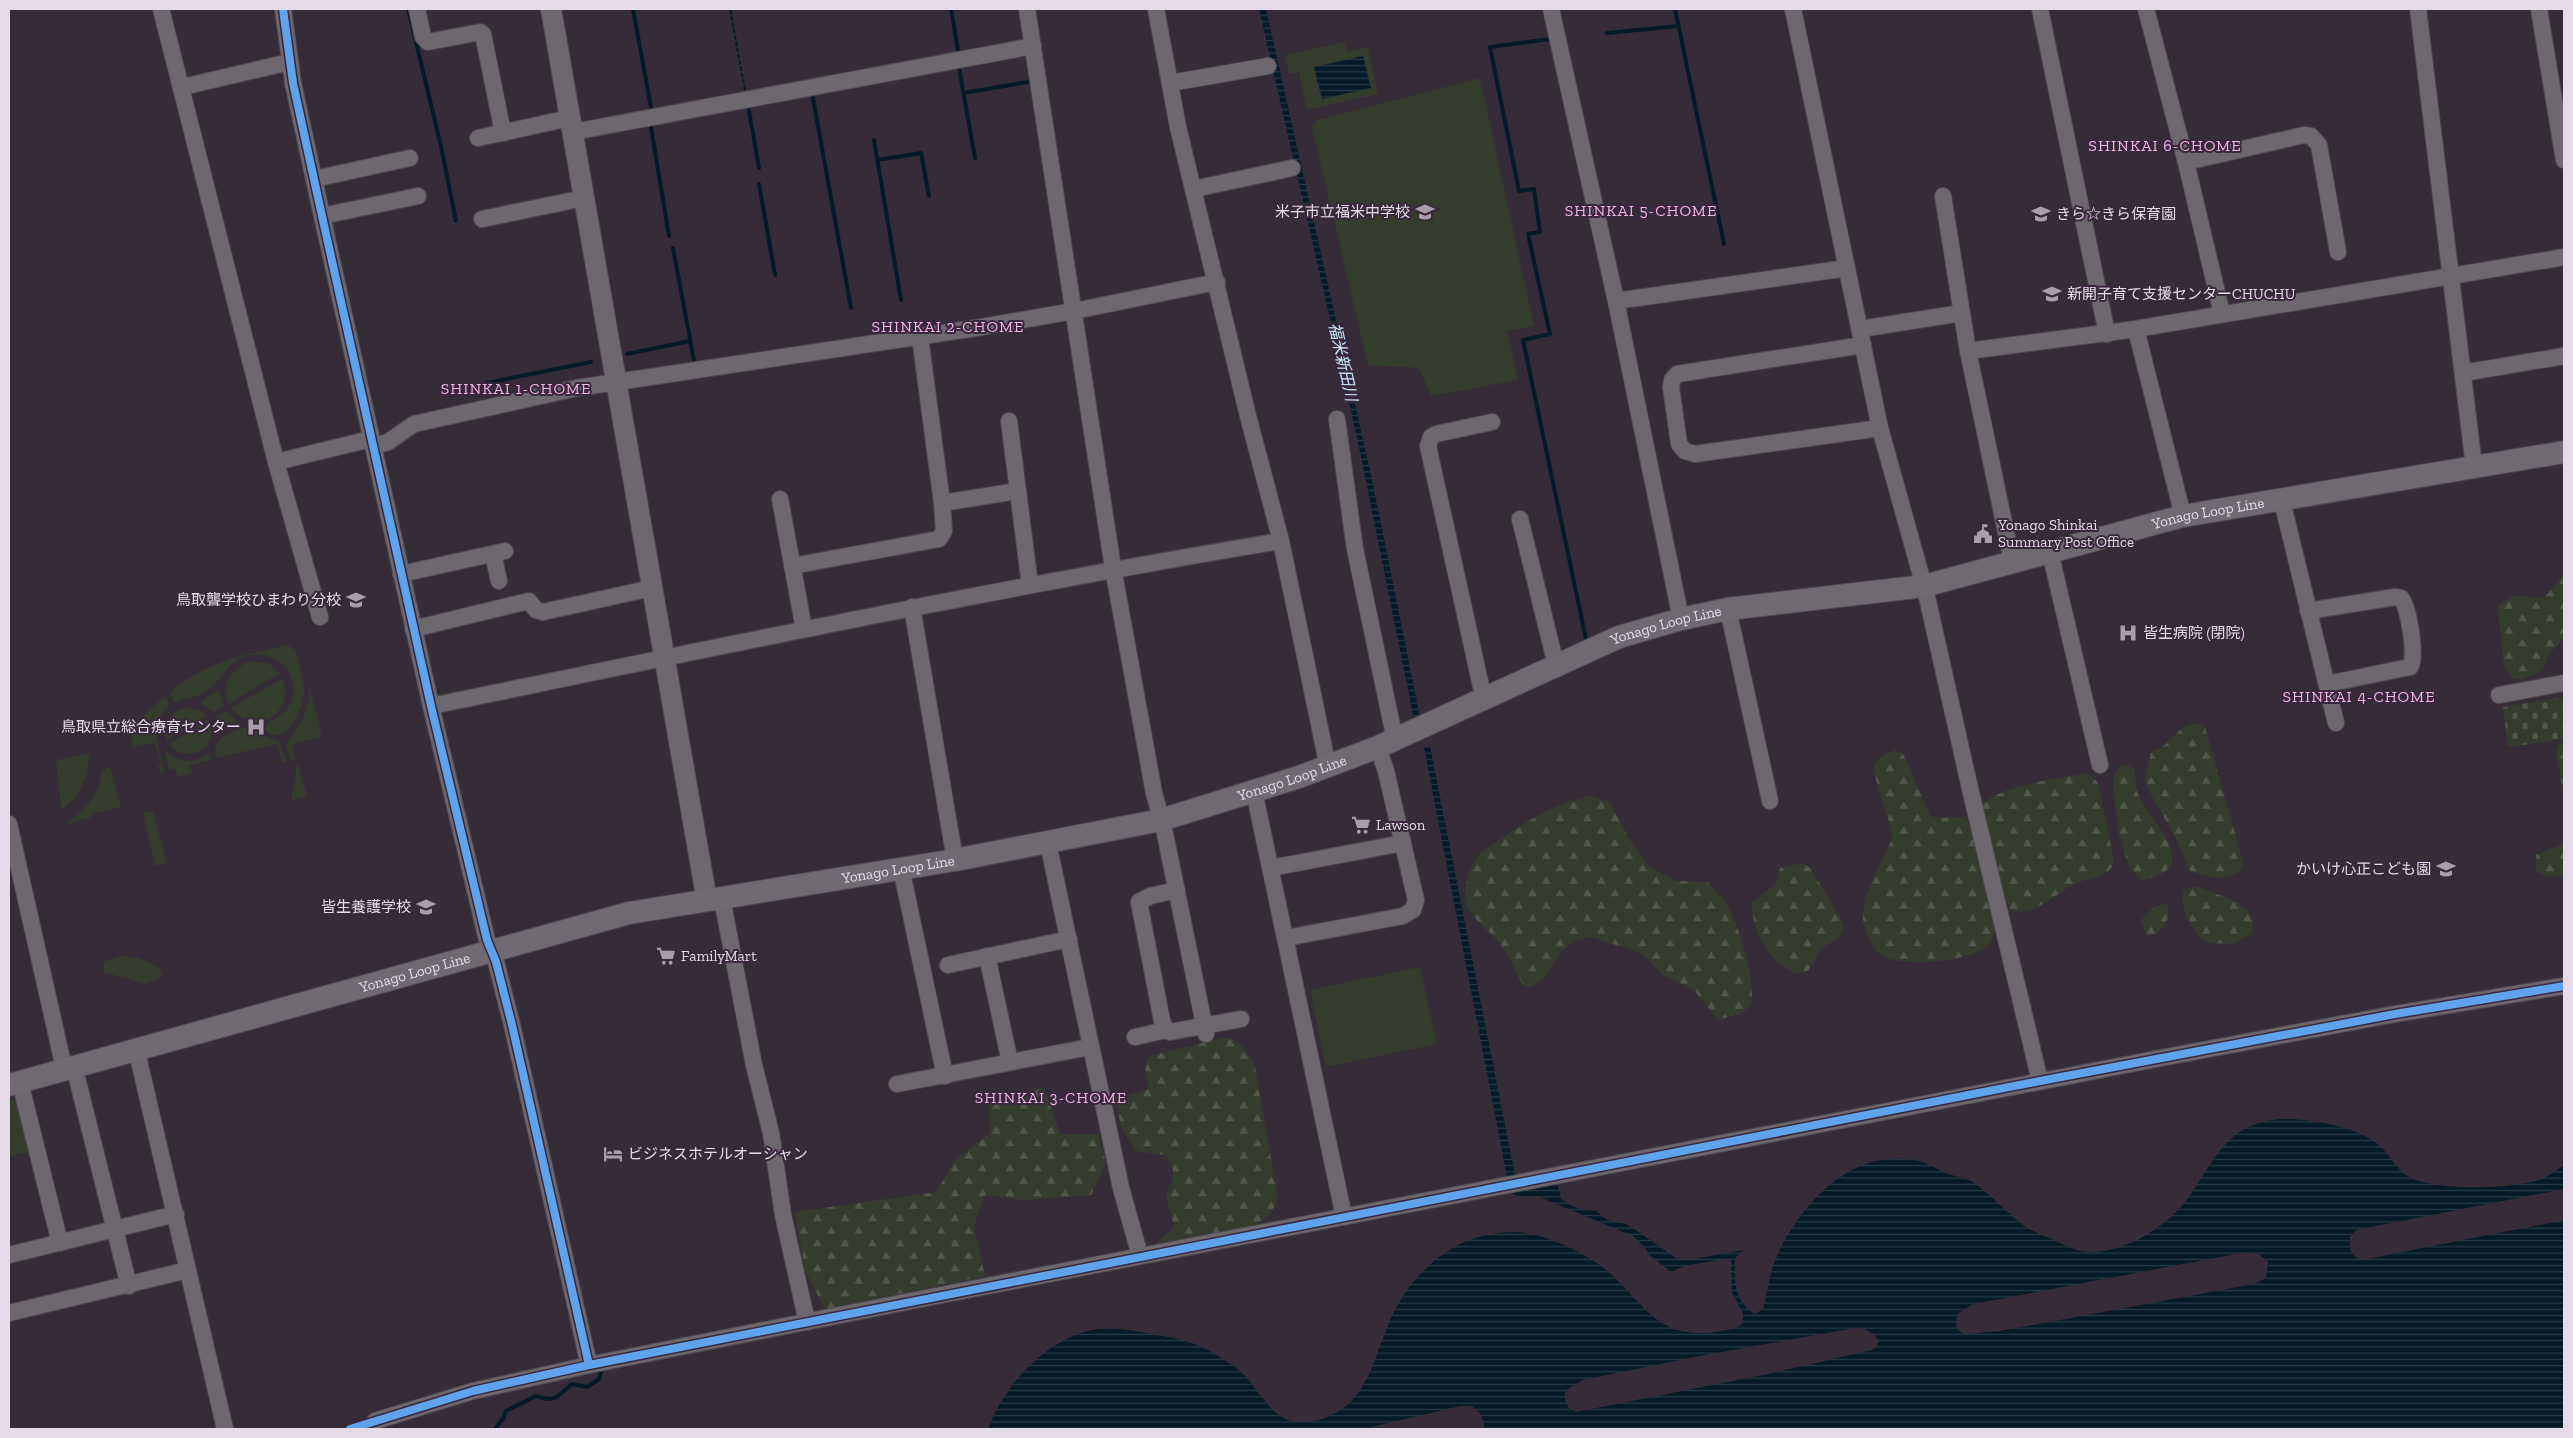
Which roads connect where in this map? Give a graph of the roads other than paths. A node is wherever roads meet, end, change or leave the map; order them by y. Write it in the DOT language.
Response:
graph roads {
  1 [pos="161,9"];
  2 [pos="283,9"];
  3 [pos="417,9"];
  4 [pos="551,9"];
  5 [pos="1027,9"];
  6 [pos="1156,9"];
  7 [pos="1551,9"];
  8 [pos="1793,9"];
  9 [pos="2040,9"];
  10 [pos="2146,9"];
  11 [pos="2418,9"];
  12 [pos="2539,9"];
  13 [pos="1033,46"];
  14 [pos="290,62"];
  15 [pos="1268,66"];
  16 [pos="2557,74"];
  17 [pos="1170,83"];
  18 [pos="182,88"];
  19 [pos="572,125"];
  20 [pos="503,133"];
  21 [pos="478,138"];
  22 [pos="410,158"];
  23 [pos="2564,160"];
  24 [pos="2186,162"];
  25 [pos="1292,168"];
  26 [pos="314,179"];
  27 [pos="1194,189"];
  28 [pos="418,196"];
  29 [pos="1943,196"];
  30 [pos="584,198"];
  31 [pos="322,216"];
  32 [pos="482,219"];
  33 [pos="2338,252"];
  34 [pos="2564,256"];
  35 [pos="1847,268"];
  36 [pos="2452,275"];
  37 [pos="1217,282"];
  38 [pos="1616,301"];
  39 [pos="1074,311"];
  40 [pos="1962,313"];
  41 [pos="2222,314"];
  42 [pos="2136,330"];
  43 [pos="2108,334"];
  44 [pos="920,337"];
  45 [pos="1862,337"];
  46 [pos="1968,351"];
  47 [pos="2564,356"];
  48 [pos="2462,373"];
  49 [pos="615,383"];
  50 [pos="1337,419"];
  51 [pos="1009,421"];
  52 [pos="1492,422"];
  53 [pos="1880,428"];
  54 [pos="372,442"];
  55 [pos="2564,452"];
  56 [pos="276,462"];
  57 [pos="2474,466"];
  58 [pos="1018,491"];
  59 [pos="780,499"];
  60 [pos="2282,501"];
  61 [pos="942,503"];
  62 [pos="2184,516"];
  63 [pos="1520,519"];
  64 [pos="1280,541"];
  65 [pos="2050,552"];
  66 [pos="2012,561"];
  67 [pos="792,566"];
  68 [pos="1114,568"];
  69 [pos="401,574"];
  70 [pos="499,581"];
  71 [pos="1030,584"];
  72 [pos="1924,586"];
  73 [pos="652,588"];
  74 [pos="912,607"];
  75 [pos="1728,609"];
  76 [pos="2308,611"];
  77 [pos="320,617"];
  78 [pos="1681,619"];
  79 [pos="413,629"];
  80 [pos="804,630"];
  81 [pos="664,658"];
  82 [pos="1556,665"];
  83 [pos="2564,683"];
  84 [pos="2327,684"];
  85 [pos="2499,695"];
  86 [pos="1484,700"];
  87 [pos="431,706"];
  88 [pos="2336,723"];
  89 [pos="1387,744"];
  90 [pos="2100,765"];
  91 [pos="1328,767"];
  92 [pos="1254,791"];
  93 [pos="1770,800"];
  94 [pos="1161,820"];
  95 [pos="9,824"];
  96 [pos="1048,843"];
  97 [pos="1402,843"];
  98 [pos="955,860"];
  99 [pos="902,868"];
  100 [pos="1271,868"];
  101 [pos="1177,890"];
  102 [pos="714,900"];
  103 [pos="1286,938"];
  104 [pos="1069,939"];
  105 [pos="492,951"];
  106 [pos="987,956"];
  107 [pos="948,965"];
  108 [pos="2564,986"];
  109 [pos="1241,1019"];
  110 [pos="1166,1030"];
  111 [pos="1205,1030"];
  112 [pos="1135,1038"];
  113 [pos="1090,1047"];
  114 [pos="136,1048"];
  115 [pos="1010,1062"];
  116 [pos="69,1067"];
  117 [pos="945,1076"];
  118 [pos="2040,1082"];
  119 [pos="14,1083"];
  120 [pos="897,1084"];
  121 [pos="176,1214"];
  122 [pos="1344,1218"];
  123 [pos="114,1230"];
  124 [pos="60,1242"];
  125 [pos="9,1255"];
  126 [pos="1140,1256"];
  127 [pos="188,1270"];
  128 [pos="129,1286"];
  129 [pos="9,1313"];
  130 [pos="807,1322"];
  131 [pos="590,1365"];
  132 [pos="376,1421"];
  133 [pos="225,1429"];
  1 -- 18 [label="street"];
  2 -- 14 [label="street"];
  3 -- 20 [label="street"];
  4 -- 19 [label="street"];
  5 -- 13 [label="street"];
  6 -- 17 [label="street"];
  7 -- 38 [label="street"];
  8 -- 35 [label="street"];
  9 -- 43 [label="street"];
  10 -- 24 [label="street"];
  11 -- 36 [label="street"];
  12 -- 16 [label="street"];
  13 -- 19 [label="street"];
  13 -- 39 [label="street"];
  14 -- 18 [label="street"];
  14 -- 26 [label="street"];
  15 -- 17 [label="street"];
  16 -- 23 [label="street"];
  17 -- 27 [label="street"];
  18 -- 56 [label="street"];
  19 -- 20 [label="street"];
  19 -- 30 [label="street"];
  20 -- 21 [label="street"];
  22 -- 26 [label="street"];
  24 -- 33 [label="street"];
  24 -- 41 [label="street"];
  25 -- 27 [label="street"];
  26 -- 31 [label="street"];
  27 -- 37 [label="street"];
  28 -- 31 [label="street"];
  29 -- 40 [label="street"];
  30 -- 32 [label="street"];
  30 -- 49 [label="street"];
  31 -- 54 [label="street"];
  34 -- 36 [label="street"];
  35 -- 38 [label="street"];
  35 -- 45 [label="street"];
  36 -- 41 [label="street"];
  36 -- 48 [label="street"];
  37 -- 39 [label="street"];
  37 -- 64 [label="street"];
  38 -- 78 [label="street"];
  39 -- 44 [label="street"];
  39 -- 68 [label="street"];
  40 -- 45 [label="street"];
  40 -- 46 [label="street"];
  41 -- 42 [label="street"];
  42 -- 43 [label="street"];
  42 -- 62 [label="street"];
  43 -- 46 [label="street"];
  44 -- 49 [label="street"];
  44 -- 61 [label="street"];
  45 -- 53 [label="street"];
  45 -- 53 [label="street"];
  46 -- 66 [label="street"];
  47 -- 48 [label="street"];
  48 -- 57 [label="street"];
  49 -- 54 [label="street"];
  49 -- 73 [label="street"];
  50 -- 89 [label="street"];
  51 -- 58 [label="street"];
  52 -- 86 [label="street"];
  53 -- 72 [label="street"];
  54 -- 56 [label="street"];
  54 -- 69 [label="street"];
  55 -- 57 [label="main road, Yonago Loop Line"];
  56 -- 77 [label="street"];
  57 -- 60 [label="main road, Yonago Loop Line"];
  58 -- 61 [label="street"];
  58 -- 71 [label="street"];
  59 -- 67 [label="street"];
  60 -- 62 [label="main road, Yonago Loop Line"];
  60 -- 76 [label="street"];
  61 -- 67 [label="street"];
  62 -- 65 [label="main road, Yonago Loop Line"];
  63 -- 82 [label="street"];
  64 -- 68 [label="street"];
  64 -- 91 [label="street"];
  65 -- 66 [label="main road, Yonago Loop Line"];
  65 -- 90 [label="street"];
  66 -- 72 [label="main road, Yonago Loop Line"];
  67 -- 80 [label="street"];
  68 -- 71 [label="street"];
  68 -- 94 [label="street"];
  69 -- 70 [label="street"];
  69 -- 79 [label="street"];
  71 -- 74 [label="street"];
  72 -- 75 [label="main road, Yonago Loop Line"];
  72 -- 118 [label="street"];
  73 -- 79 [label="street"];
  73 -- 81 [label="street"];
  74 -- 80 [label="street"];
  74 -- 98 [label="street"];
  75 -- 78 [label="main road, Yonago Loop Line"];
  75 -- 93 [label="street"];
  76 -- 84 [label="street"];
  76 -- 84 [label="street"];
  78 -- 82 [label="main road, Yonago Loop Line"];
  79 -- 87 [label="street"];
  80 -- 81 [label="street"];
  81 -- 87 [label="street"];
  81 -- 102 [label="street"];
  82 -- 86 [label="main road, Yonago Loop Line"];
  83 -- 85 [label="street"];
  84 -- 88 [label="street"];
  86 -- 89 [label="main road, Yonago Loop Line"];
  87 -- 105 [label="street"];
  89 -- 91 [label="main road, Yonago Loop Line"];
  89 -- 97 [label="street"];
  91 -- 92 [label="main road, Yonago Loop Line"];
  92 -- 94 [label="main road, Yonago Loop Line"];
  92 -- 100 [label="street"];
  94 -- 96 [label="main road, Yonago Loop Line"];
  94 -- 101 [label="street"];
  95 -- 116 [label="street"];
  96 -- 98 [label="main road, Yonago Loop Line"];
  96 -- 104 [label="street"];
  97 -- 100 [label="street"];
  97 -- 103 [label="street"];
  98 -- 99 [label="main road, Yonago Loop Line"];
  99 -- 102 [label="main road, Yonago Loop Line"];
  99 -- 117 [label="street"];
  100 -- 103 [label="street"];
  101 -- 110 [label="street"];
  101 -- 111 [label="street"];
  102 -- 105 [label="main road, Yonago Loop Line"];
  102 -- 130 [label="street"];
  103 -- 122 [label="street"];
  104 -- 106 [label="street"];
  104 -- 113 [label="street"];
  105 -- 114 [label="main road, Yonago Loop Line"];
  105 -- 131 [label="street"];
  106 -- 107 [label="street"];
  106 -- 115 [label="street"];
  108 -- 118 [label="street"];
  109 -- 111 [label="street"];
  110 -- 111 [label="street"];
  110 -- 112 [label="street"];
  113 -- 115 [label="street"];
  113 -- 126 [label="street"];
  114 -- 116 [label="main road, Yonago Loop Line"];
  114 -- 121 [label="street"];
  115 -- 117 [label="street"];
  116 -- 119 [label="main road, Yonago Loop Line"];
  116 -- 123 [label="street"];
  117 -- 120 [label="street"];
  118 -- 122 [label="street"];
  119 -- 124 [label="street"];
  121 -- 123 [label="street"];
  121 -- 127 [label="street"];
  122 -- 126 [label="street"];
  123 -- 124 [label="street"];
  123 -- 128 [label="street"];
  124 -- 125 [label="street"];
  126 -- 130 [label="street"];
  127 -- 128 [label="street"];
  127 -- 133 [label="street"];
  128 -- 129 [label="street"];
  130 -- 131 [label="street"];
  131 -- 132 [label="street"];
}
